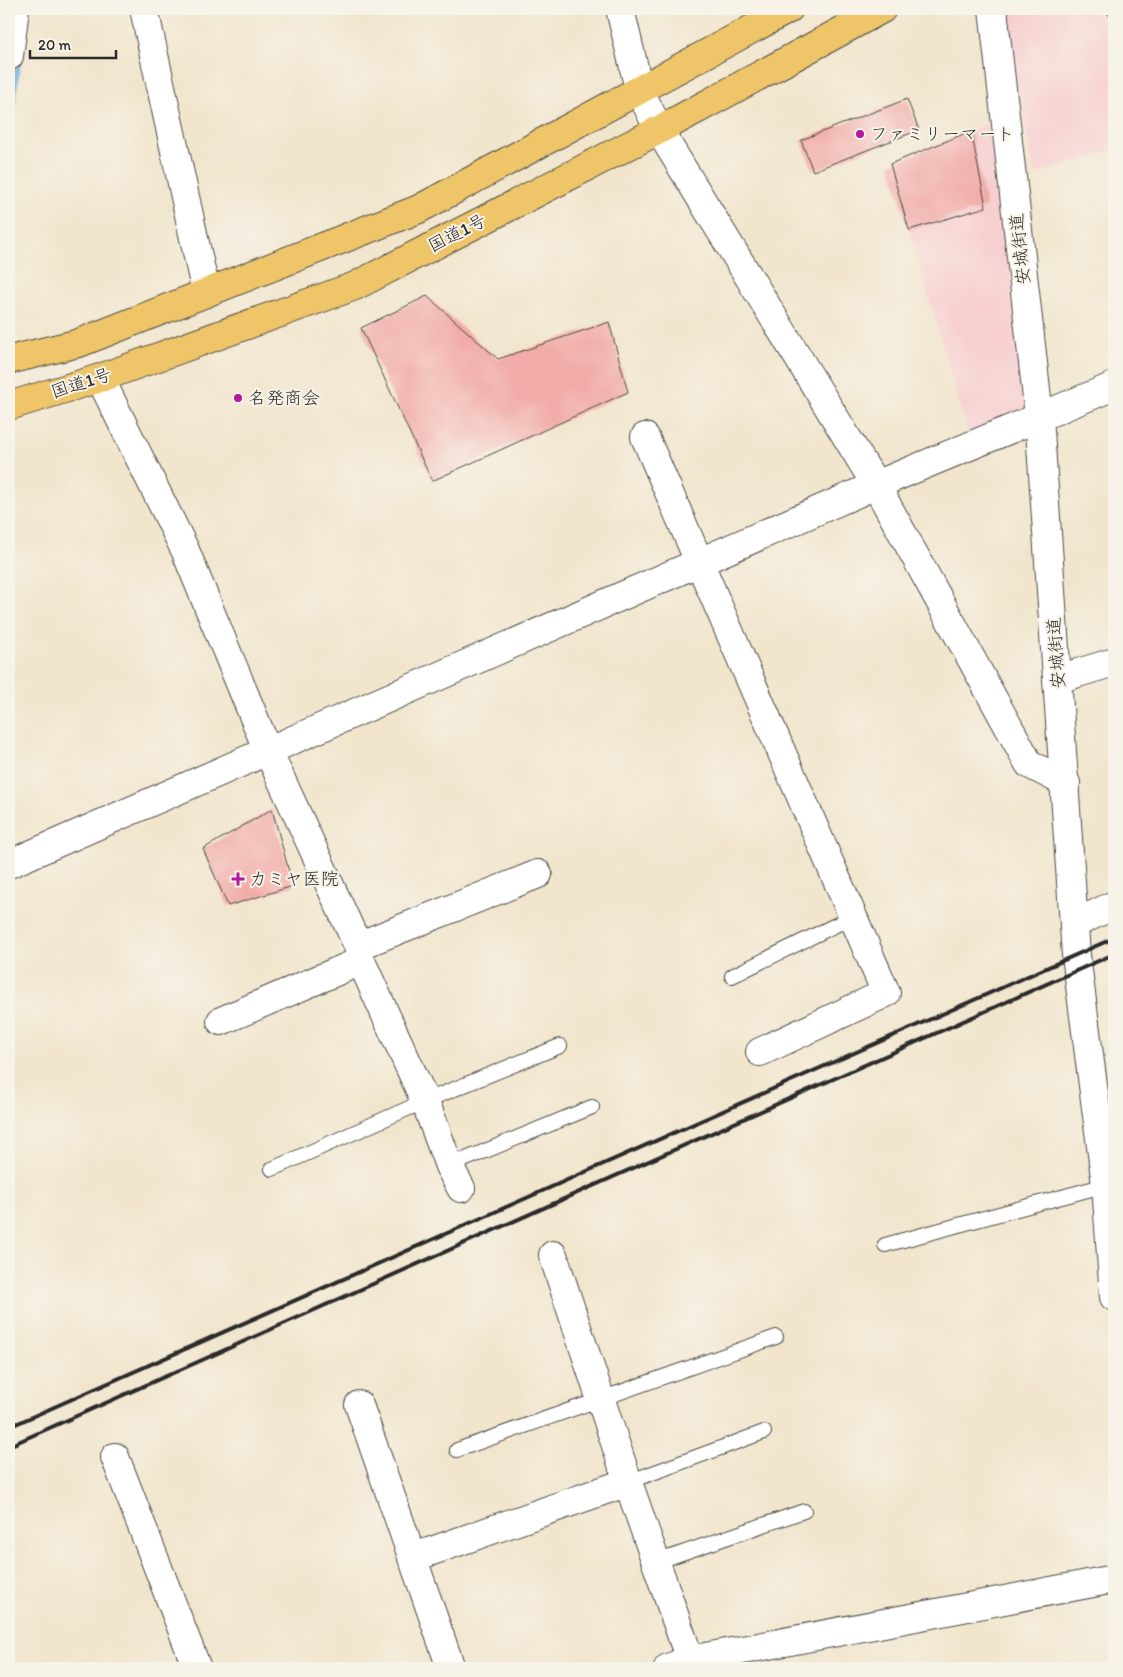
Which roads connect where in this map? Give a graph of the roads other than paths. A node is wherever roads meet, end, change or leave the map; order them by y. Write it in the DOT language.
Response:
graph roads {
  1 [pos="15,9"];
  2 [pos="144,9"];
  3 [pos="620,9"];
  4 [pos="789,9"];
  5 [pos="882,9"];
  6 [pos="993,9"];
  7 [pos="768,16"];
  8 [pos="9,56"];
  9 [pos="639,89"];
  10 [pos="658,130"];
  11 [pos="206,293"];
  12 [pos="10,358"];
  13 [pos="100,378"];
  14 [pos="1114,386"];
  15 [pos="9,406"];
  16 [pos="1039,416"];
  17 [pos="645,437"];
  18 [pos="876,485"];
  19 [pos="700,562"];
  20 [pos="1114,662"];
  21 [pos="1058,679"];
  22 [pos="267,750"];
  23 [pos="1066,783"];
  24 [pos="9,864"];
  25 [pos="538,874"];
  26 [pos="1114,906"];
  27 [pos="852,917"];
  28 [pos="1076,922"];
  29 [pos="360,953"];
  30 [pos="732,976"];
  31 [pos="220,1021"];
  32 [pos="560,1046"];
  33 [pos="760,1052"];
  34 [pos="424,1101"];
  35 [pos="592,1107"];
  36 [pos="272,1169"];
  37 [pos="455,1177"];
  38 [pos="1106,1185"];
  39 [pos="885,1245"];
  40 [pos="1113,1253"];
  41 [pos="553,1255"];
  42 [pos="1114,1297"];
  43 [pos="776,1337"];
  44 [pos="601,1401"];
  45 [pos="359,1405"];
  46 [pos="764,1432"];
  47 [pos="457,1450"];
  48 [pos="114,1457"];
  49 [pos="628,1482"];
  50 [pos="804,1511"];
  51 [pos="412,1558"];
  52 [pos="656,1562"];
  53 [pos="1114,1579"];
  54 [pos="683,1665"];
  55 [pos="197,1668"];
  56 [pos="451,1668"];
  1 -- 8 [label="street"];
  2 -- 11 [label="street"];
  3 -- 9 [label="street"];
  4 -- 7 [label="highway"];
  5 -- 10 [label="highway, 国道1号"];
  6 -- 16 [label="street, 安城街道"];
  7 -- 9 [label="highway"];
  9 -- 10 [label="street"];
  9 -- 11 [label="highway"];
  10 -- 13 [label="highway, 国道1号"];
  10 -- 18 [label="street"];
  11 -- 12 [label="highway"];
  13 -- 15 [label="highway, 国道1号"];
  13 -- 22 [label="street"];
  14 -- 16 [label="street"];
  16 -- 18 [label="street"];
  16 -- 21 [label="street, 安城街道"];
  17 -- 19 [label="street"];
  18 -- 19 [label="street"];
  18 -- 23 [label="street"];
  19 -- 22 [label="street"];
  19 -- 27 [label="street"];
  20 -- 21 [label="street"];
  21 -- 23 [label="street, 安城街道"];
  22 -- 24 [label="street"];
  22 -- 29 [label="street"];
  23 -- 28 [label="street, 安城街道"];
  25 -- 29 [label="street"];
  26 -- 28 [label="street"];
  27 -- 30 [label="lane"];
  27 -- 33 [label="street"];
  28 -- 38 [label="street, 安城街道"];
  29 -- 31 [label="street"];
  29 -- 34 [label="street"];
  32 -- 34 [label="lane"];
  34 -- 36 [label="lane"];
  34 -- 37 [label="street"];
  35 -- 37 [label="lane"];
  38 -- 39 [label="lane"];
  38 -- 40 [label="street, 安城街道"];
  40 -- 42 [label="street, 安城街道"];
  41 -- 44 [label="street"];
  43 -- 44 [label="lane"];
  44 -- 47 [label="lane"];
  44 -- 49 [label="street"];
  45 -- 51 [label="street"];
  46 -- 49 [label="lane"];
  48 -- 55 [label="street"];
  49 -- 51 [label="street"];
  49 -- 52 [label="street"];
  50 -- 52 [label="lane"];
  51 -- 56 [label="street"];
  52 -- 54 [label="street"];
  53 -- 54 [label="street"];
}
